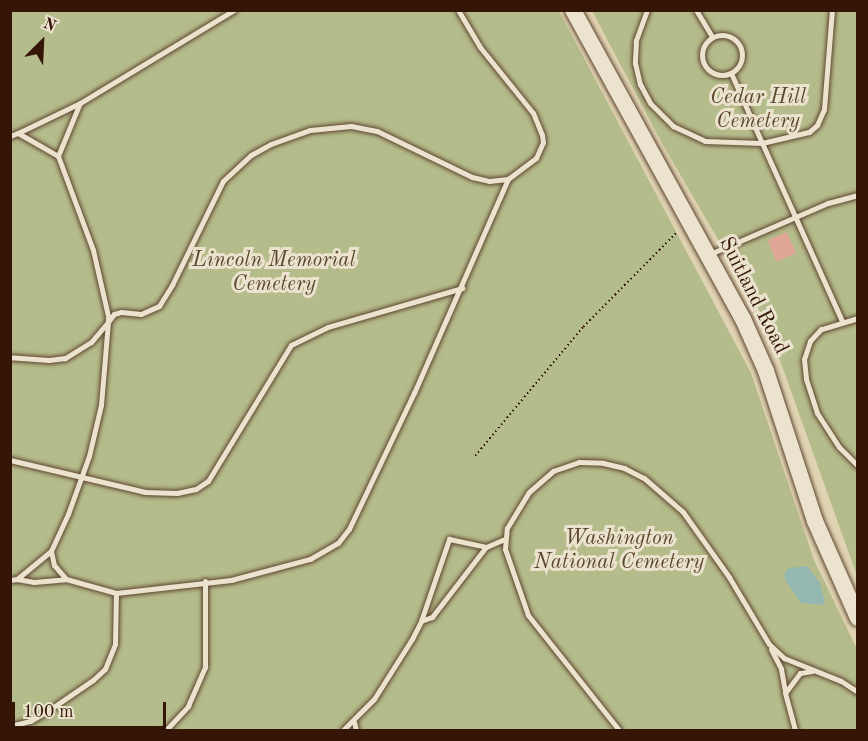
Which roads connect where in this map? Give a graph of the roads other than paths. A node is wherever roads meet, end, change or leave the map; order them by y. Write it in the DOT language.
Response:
graph roads {
  1 [pos="234,10"];
  2 [pos="458,10"];
  3 [pos="573,10"];
  4 [pos="646,10"];
  5 [pos="696,10"];
  6 [pos="832,10"];
  7 [pos="712,37"];
  8 [pos="731,73"];
  9 [pos="80,103"];
  10 [pos="18,133"];
  11 [pos="10,136"];
  12 [pos="762,143"];
  13 [pos="58,156"];
  14 [pos="508,179"];
  15 [pos="858,195"];
  16 [pos="795,217"];
  17 [pos="708,255"];
  18 [pos="462,288"];
  19 [pos="858,318"];
  20 [pos="842,321"];
  21 [pos="108,322"];
  22 [pos="10,357"];
  23 [pos="10,460"];
  24 [pos="858,466"];
  25 [pos="82,476"];
  26 [pos="505,539"];
  27 [pos="486,547"];
  28 [pos="51,551"];
  29 [pos="66,579"];
  30 [pos="14,580"];
  31 [pos="205,581"];
  32 [pos="116,593"];
  33 [pos="858,618"];
  34 [pos="421,621"];
  35 [pos="769,644"];
  36 [pos="814,671"];
  37 [pos="858,692"];
  38 [pos="785,693"];
  39 [pos="354,722"];
  40 [pos="10,726"];
  41 [pos="166,730"];
  42 [pos="343,730"];
  43 [pos="356,730"];
  44 [pos="619,730"];
  45 [pos="795,730"];
  1 -- 9 [label="lane"];
  2 -- 14 [label="lane"];
  3 -- 17 [label="main road, Suitland Road"];
  4 -- 12 [label="lane"];
  5 -- 7 [label="lane"];
  6 -- 12 [label="lane"];
  7 -- 8 [label="lane"];
  7 -- 8 [label="lane"];
  8 -- 12 [label="lane"];
  9 -- 10 [label="lane"];
  9 -- 13 [label="lane"];
  10 -- 11 [label="lane"];
  10 -- 13 [label="lane"];
  12 -- 16 [label="lane"];
  13 -- 21 [label="lane"];
  14 -- 18 [label="lane"];
  14 -- 21 [label="lane"];
  15 -- 16 [label="lane"];
  16 -- 17 [label="lane"];
  16 -- 20 [label="lane"];
  17 -- 33 [label="main road, Suitland Road"];
  18 -- 25 [label="lane"];
  18 -- 31 [label="lane"];
  19 -- 20 [label="lane"];
  20 -- 24 [label="lane"];
  21 -- 22 [label="lane"];
  21 -- 25 [label="lane"];
  23 -- 25 [label="lane"];
  25 -- 28 [label="lane"];
  26 -- 27 [label="lane"];
  26 -- 35 [label="lane"];
  26 -- 44 [label="lane"];
  27 -- 34 [label="lane"];
  27 -- 34 [label="lane"];
  28 -- 29 [label="lane"];
  28 -- 30 [label="lane"];
  29 -- 30 [label="lane"];
  29 -- 32 [label="lane"];
  31 -- 32 [label="lane"];
  31 -- 41 [label="lane"];
  32 -- 40 [label="lane"];
  34 -- 39 [label="lane"];
  35 -- 36 [label="lane"];
  35 -- 38 [label="lane"];
  36 -- 37 [label="lane"];
  36 -- 38 [label="lane"];
  38 -- 45 [label="lane"];
  39 -- 42 [label="lane"];
  39 -- 43 [label="lane"];
}
